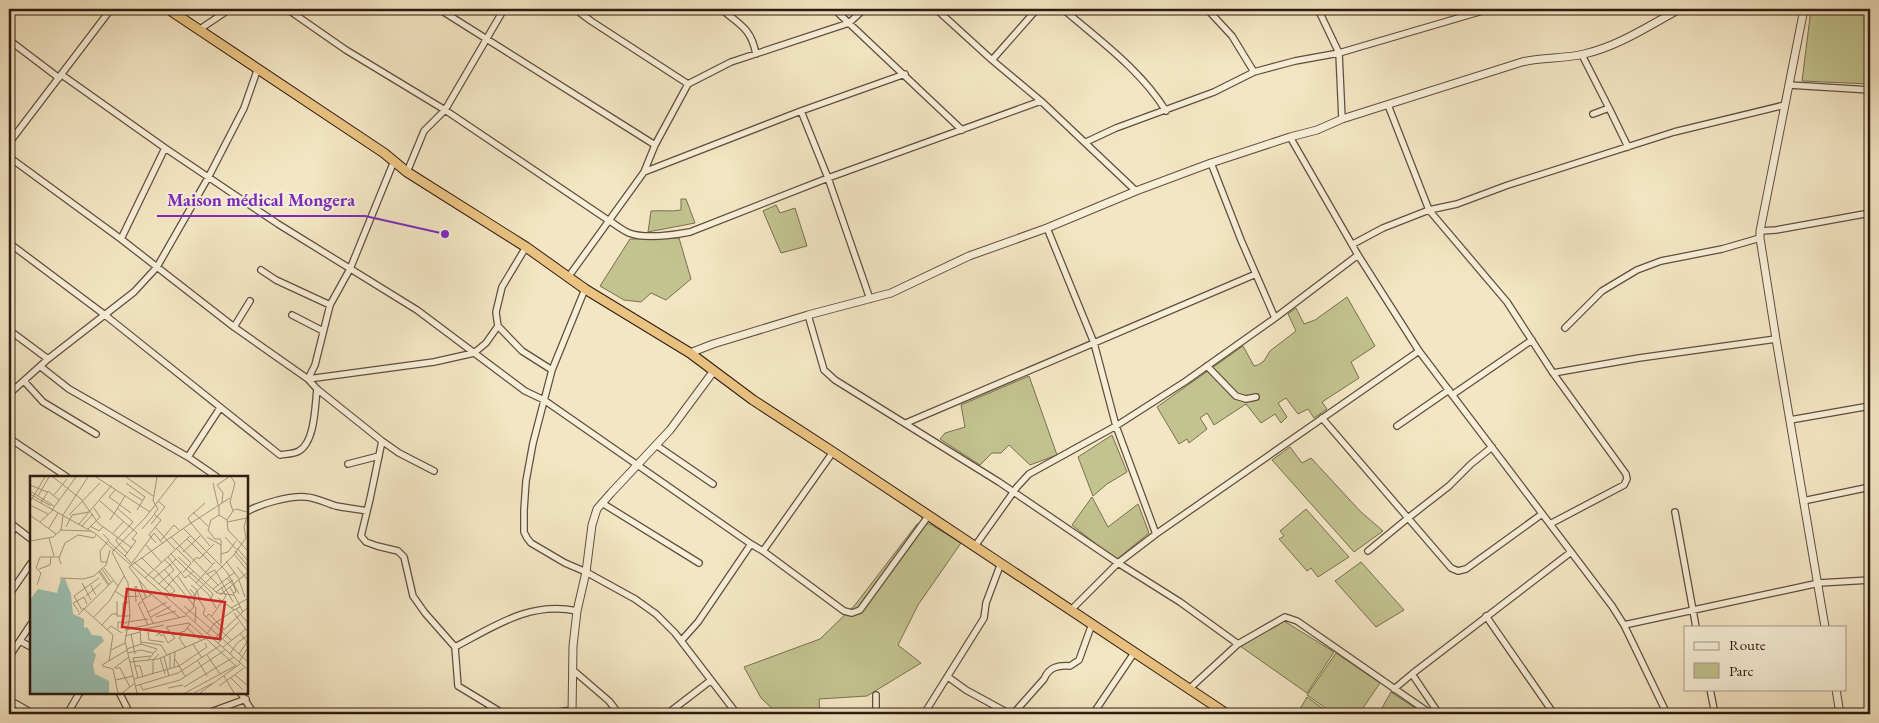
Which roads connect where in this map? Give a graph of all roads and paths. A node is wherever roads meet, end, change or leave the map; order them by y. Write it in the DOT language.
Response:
graph roads {
  1 [pos="111,9"];
  2 [pos="168,9"];
  3 [pos="230,9"];
  4 [pos="287,9"];
  5 [pos="439,9"];
  6 [pos="504,9"];
  7 [pos="575,9"];
  8 [pos="721,9"];
  9 [pos="834,9"];
  10 [pos="864,9"];
  11 [pos="936,9"];
  12 [pos="1037,9"];
  13 [pos="1063,9"];
  14 [pos="1207,9"];
  15 [pos="1318,9"];
  16 [pos="1489,9"];
  17 [pos="1680,9"];
  18 [pos="1804,9"];
  19 [pos="849,23"];
  20 [pos="200,29"];
  21 [pos="488,39"];
  22 [pos="9,40"];
  23 [pos="1339,53"];
  24 [pos="756,54"];
  25 [pos="1582,55"];
  26 [pos="992,60"];
  27 [pos="258,68"];
  28 [pos="1254,72"];
  29 [pos="905,74"];
  30 [pos="61,76"];
  31 [pos="688,84"];
  32 [pos="1789,85"];
  33 [pos="1870,90"];
  34 [pos="1041,101"];
  35 [pos="1388,105"];
  36 [pos="1786,105"];
  37 [pos="1609,108"];
  38 [pos="445,110"];
  39 [pos="801,111"];
  40 [pos="1166,111"];
  41 [pos="1593,114"];
  42 [pos="1342,119"];
  43 [pos="962,130"];
  44 [pos="1290,137"];
  45 [pos="1086,142"];
  46 [pos="9,143"];
  47 [pos="655,145"];
  48 [pos="1628,147"];
  49 [pos="165,148"];
  50 [pos="9,157"];
  51 [pos="394,161"];
  52 [pos="1211,163"];
  53 [pos="407,172"];
  54 [pos="644,172"];
  55 [pos="209,176"];
  56 [pos="828,178"];
  57 [pos="1136,191"];
  58 [pos="1429,210"];
  59 [pos="1870,213"];
  60 [pos="608,220"];
  61 [pos="1047,228"];
  62 [pos="1760,234"];
  63 [pos="121,239"];
  64 [pos="9,243"];
  65 [pos="1352,244"];
  66 [pos="526,247"];
  67 [pos="1358,255"];
  68 [pos="157,267"];
  69 [pos="350,269"];
  70 [pos="260,270"];
  71 [pos="1256,274"];
  72 [pos="570,276"];
  73 [pos="585,289"];
  74 [pos="870,299"];
  75 [pos="250,301"];
  76 [pos="330,306"];
  77 [pos="105,315"];
  78 [pos="292,315"];
  79 [pos="808,315"];
  80 [pos="1275,318"];
  81 [pos="234,326"];
  82 [pos="498,326"];
  83 [pos="1565,328"];
  84 [pos="9,330"];
  85 [pos="323,331"];
  86 [pos="1776,339"];
  87 [pos="1532,340"];
  88 [pos="1094,343"];
  89 [pos="1418,351"];
  90 [pos="474,353"];
  91 [pos="690,353"];
  92 [pos="48,359"];
  93 [pos="1208,366"];
  94 [pos="41,367"];
  95 [pos="552,370"];
  96 [pos="713,372"];
  97 [pos="1553,373"];
  98 [pos="308,379"];
  99 [pos="24,381"];
  100 [pos="317,389"];
  101 [pos="1450,393"];
  102 [pos="9,394"];
  103 [pos="1256,397"];
  104 [pos="544,400"];
  105 [pos="1870,406"];
  106 [pos="220,408"];
  107 [pos="1322,418"];
  108 [pos="1790,420"];
  109 [pos="906,423"];
  110 [pos="1116,426"];
  111 [pos="1397,426"];
  112 [pos="96,434"];
  113 [pos="9,439"];
  114 [pos="382,441"];
  115 [pos="656,445"];
  116 [pos="1492,447"];
  117 [pos="833,452"];
  118 [pos="380,456"];
  119 [pos="188,458"];
  120 [pos="348,464"];
  121 [pos="637,466"];
  122 [pos="434,471"];
  123 [pos="65,476"];
  124 [pos="215,476"];
  125 [pos="714,484"];
  126 [pos="1870,487"];
  127 [pos="1014,492"];
  128 [pos="1803,501"];
  129 [pos="602,503"];
  130 [pos="248,511"];
  131 [pos="367,511"];
  132 [pos="1675,512"];
  133 [pos="1542,514"];
  134 [pos="929,515"];
  135 [pos="1408,518"];
  136 [pos="9,522"];
  137 [pos="1550,524"];
  138 [pos="16,527"];
  139 [pos="1156,534"];
  140 [pos="9,536"];
  141 [pos="30,539"];
  142 [pos="751,544"];
  143 [pos="976,546"];
  144 [pos="763,550"];
  145 [pos="1368,551"];
  146 [pos="1571,552"];
  147 [pos="699,563"];
  148 [pos="1001,563"];
  149 [pos="1118,563"];
  150 [pos="30,564"];
  151 [pos="586,572"];
  152 [pos="1870,580"];
  153 [pos="1819,583"];
  154 [pos="9,595"];
  155 [pos="1071,610"];
  156 [pos="1692,610"];
  157 [pos="578,611"];
  158 [pos="1486,616"];
  159 [pos="1092,624"];
  160 [pos="1624,625"];
  161 [pos="30,626"];
  162 [pos="1696,626"];
  163 [pos="1825,626"];
  164 [pos="20,641"];
  165 [pos="681,641"];
  166 [pos="1238,644"];
  167 [pos="30,646"];
  168 [pos="455,647"];
  169 [pos="1134,652"];
  170 [pos="9,657"];
  171 [pos="574,671"];
  172 [pos="1412,674"];
  173 [pos="948,677"];
  174 [pos="710,680"];
  175 [pos="1394,689"];
  176 [pos="1190,690"];
  177 [pos="1710,690"];
  178 [pos="1836,690"];
  179 [pos="79,693"];
  180 [pos="120,693"];
  181 [pos="241,693"];
  182 [pos="876,695"];
  183 [pos="246,699"];
  184 [pos="9,700"];
  185 [pos="24,712"];
  186 [pos="572,712"];
  187 [pos="34,714"];
  188 [pos="67,714"];
  189 [pos="130,714"];
  190 [pos="205,714"];
  191 [pos="254,714"];
  192 [pos="504,714"];
  193 [pos="545,714"];
  194 [pos="619,714"];
  195 [pos="666,714"];
  196 [pos="736,714"];
  197 [pos="876,714"];
  198 [pos="924,714"];
  199 [pos="1012,714"];
  200 [pos="1093,714"];
  201 [pos="1227,714"];
  202 [pos="1431,714"];
  203 [pos="1440,714"];
  204 [pos="1554,714"];
  205 [pos="1667,714"];
  206 [pos="1715,714"];
  207 [pos="1840,714"];
  1 -- 30 [label="street"];
  2 -- 20 [label="highway"];
  3 -- 20 [label="street"];
  4 -- 38 [label="street"];
  5 -- 21 [label="street"];
  6 -- 21 [label="street"];
  7 -- 31 [label="street"];
  8 -- 24 [label="street"];
  9 -- 19 [label="street"];
  10 -- 19 [label="street"];
  11 -- 26 [label="street"];
  12 -- 26 [label="street"];
  13 -- 40 [label="street"];
  14 -- 28 [label="street"];
  15 -- 23 [label="street"];
  16 -- 23 [label="street"];
  17 -- 25 [label="street"];
  18 -- 32 [label="street"];
  19 -- 24 [label="street"];
  19 -- 29 [label="street"];
  20 -- 27 [label="highway"];
  21 -- 38 [label="street"];
  21 -- 47 [label="street"];
  22 -- 30 [label="street"];
  23 -- 28 [label="street"];
  23 -- 42 [label="street"];
  24 -- 31 [label="street"];
  25 -- 35 [label="street"];
  25 -- 37 [label="street"];
  26 -- 34 [label="street"];
  27 -- 51 [label="highway"];
  27 -- 55 [label="street"];
  28 -- 40 [label="street"];
  29 -- 39 [label="street"];
  29 -- 43 [label="street"];
  30 -- 46 [label="street"];
  30 -- 49 [label="street"];
  31 -- 47 [label="street"];
  32 -- 33 [label="street"];
  32 -- 36 [label="street"];
  34 -- 43 [label="street"];
  34 -- 45 [label="street"];
  35 -- 42 [label="street"];
  35 -- 58 [label="street"];
  36 -- 48 [label="street"];
  36 -- 62 [label="street"];
  37 -- 41 [label="street"];
  37 -- 48 [label="street"];
  38 -- 53 [label="street"];
  38 -- 60 [label="street"];
  39 -- 54 [label="street"];
  39 -- 56 [label="street"];
  40 -- 45 [label="street"];
  42 -- 44 [label="street"];
  43 -- 56 [label="street"];
  44 -- 52 [label="street"];
  44 -- 65 [label="street"];
  45 -- 57 [label="street"];
  47 -- 54 [label="street"];
  48 -- 58 [label="street"];
  49 -- 55 [label="street"];
  49 -- 63 [label="street"];
  50 -- 63 [label="street"];
  51 -- 53 [label="highway"];
  51 -- 69 [label="street"];
  52 -- 57 [label="street"];
  52 -- 71 [label="street"];
  53 -- 66 [label="highway"];
  54 -- 60 [label="street"];
  55 -- 68 [label="street"];
  55 -- 69 [label="street"];
  56 -- 60 [label="street"];
  56 -- 74 [label="street"];
  57 -- 61 [label="street"];
  58 -- 65 [label="street"];
  58 -- 87 [label="street"];
  59 -- 62 [label="street"];
  60 -- 72 [label="street"];
  61 -- 74 [label="street"];
  61 -- 88 [label="street"];
  62 -- 83 [label="street"];
  62 -- 86 [label="street"];
  63 -- 68 [label="street"];
  64 -- 77 [label="street"];
  65 -- 67 [label="street"];
  66 -- 72 [label="highway"];
  66 -- 82 [label="street"];
  67 -- 80 [label="street"];
  67 -- 89 [label="street"];
  68 -- 77 [label="street"];
  68 -- 81 [label="street"];
  69 -- 76 [label="street"];
  69 -- 90 [label="street"];
  70 -- 76 [label="street"];
  71 -- 80 [label="street"];
  71 -- 88 [label="street"];
  72 -- 73 [label="highway"];
  73 -- 91 [label="highway"];
  73 -- 95 [label="street"];
  74 -- 79 [label="street"];
  75 -- 81 [label="street"];
  76 -- 85 [label="street"];
  77 -- 92 [label="street"];
  77 -- 106 [label="street"];
  78 -- 85 [label="street"];
  79 -- 91 [label="street"];
  79 -- 109 [label="street"];
  80 -- 93 [label="street"];
  81 -- 98 [label="street"];
  82 -- 90 [label="street"];
  82 -- 95 [label="street"];
  84 -- 92 [label="street"];
  85 -- 98 [label="street"];
  86 -- 97 [label="street"];
  86 -- 108 [label="street"];
  87 -- 97 [label="street"];
  87 -- 101 [label="street"];
  88 -- 109 [label="street"];
  88 -- 110 [label="street"];
  89 -- 101 [label="street"];
  89 -- 107 [label="street"];
  90 -- 98 [label="street"];
  90 -- 104 [label="street"];
  91 -- 96 [label="highway"];
  92 -- 94 [label="street"];
  93 -- 103 [label="street"];
  93 -- 110 [label="street"];
  94 -- 99 [label="street"];
  94 -- 119 [label="street"];
  95 -- 104 [label="street"];
  96 -- 115 [label="street"];
  96 -- 117 [label="highway"];
  97 -- 137 [label="street"];
  98 -- 100 [label="street"];
  99 -- 102 [label="street"];
  99 -- 112 [label="street"];
  100 -- 106 [label="street"];
  100 -- 114 [label="street"];
  101 -- 111 [label="street"];
  101 -- 116 [label="street"];
  104 -- 121 [label="street"];
  104 -- 151 [label="street"];
  105 -- 108 [label="street"];
  106 -- 119 [label="street"];
  107 -- 135 [label="street"];
  107 -- 139 [label="street"];
  108 -- 128 [label="street"];
  109 -- 127 [label="street"];
  110 -- 127 [label="street"];
  110 -- 139 [label="street"];
  113 -- 123 [label="street"];
  114 -- 118 [label="street"];
  114 -- 122 [label="street"];
  115 -- 121 [label="street"];
  115 -- 125 [label="street"];
  116 -- 133 [label="street"];
  116 -- 135 [label="street"];
  117 -- 134 [label="highway"];
  117 -- 144 [label="street"];
  118 -- 120 [label="street"];
  118 -- 131 [label="street"];
  119 -- 124 [label="street"];
  121 -- 129 [label="street"];
  121 -- 142 [label="street"];
  126 -- 128 [label="street"];
  127 -- 143 [label="street"];
  127 -- 149 [label="street"];
  128 -- 153 [label="street"];
  129 -- 147 [label="street"];
  129 -- 151 [label="street"];
  130 -- 131 [label="street"];
  131 -- 168 [label="street"];
  132 -- 156 [label="street"];
  133 -- 135 [label="street"];
  133 -- 137 [label="street"];
  134 -- 143 [label="highway"];
  134 -- 144 [label="street"];
  135 -- 145 [label="street"];
  136 -- 138 [label="street"];
  137 -- 146 [label="street"];
  138 -- 140 [label="street"];
  138 -- 141 [label="street"];
  139 -- 149 [label="street"];
  142 -- 144 [label="street"];
  142 -- 165 [label="street"];
  143 -- 148 [label="highway"];
  146 -- 158 [label="street"];
  146 -- 160 [label="street"];
  148 -- 155 [label="highway"];
  148 -- 173 [label="street"];
  149 -- 155 [label="street"];
  149 -- 166 [label="street"];
  150 -- 154 [label="street"];
  151 -- 157 [label="street"];
  151 -- 165 [label="street"];
  152 -- 153 [label="street"];
  153 -- 156 [label="street"];
  153 -- 163 [label="street"];
  155 -- 159 [label="highway"];
  156 -- 160 [label="street"];
  156 -- 162 [label="street"];
  157 -- 168 [label="street"];
  157 -- 171 [label="street"];
  158 -- 172 [label="street"];
  158 -- 204 [label="street"];
  159 -- 169 [label="highway"];
  159 -- 199 [label="street"];
  160 -- 205 [label="street"];
  161 -- 164 [label="street"];
  164 -- 167 [label="street"];
  164 -- 170 [label="street"];
  165 -- 174 [label="street"];
  166 -- 175 [label="street"];
  166 -- 176 [label="street"];
  168 -- 192 [label="street"];
  169 -- 176 [label="highway"];
  169 -- 200 [label="street"];
  171 -- 186 [label="street"];
  171 -- 194 [label="street"];
  172 -- 175 [label="street"];
  172 -- 203 [label="street"];
  173 -- 198 [label="street"];
  173 -- 199 [label="street"];
  174 -- 195 [label="street"];
  174 -- 196 [label="street"];
  175 -- 202 [label="street"];
  176 -- 201 [label="highway"];
  177 -- 206 [label="street"];
  178 -- 207 [label="street"];
  179 -- 188 [label="street"];
  180 -- 189 [label="street"];
  181 -- 183 [label="street"];
  182 -- 197 [label="street"];
  183 -- 190 [label="street"];
  183 -- 191 [label="street"];
  184 -- 185 [label="street"];
  185 -- 187 [label="street"];
  186 -- 193 [label="street"];
}
